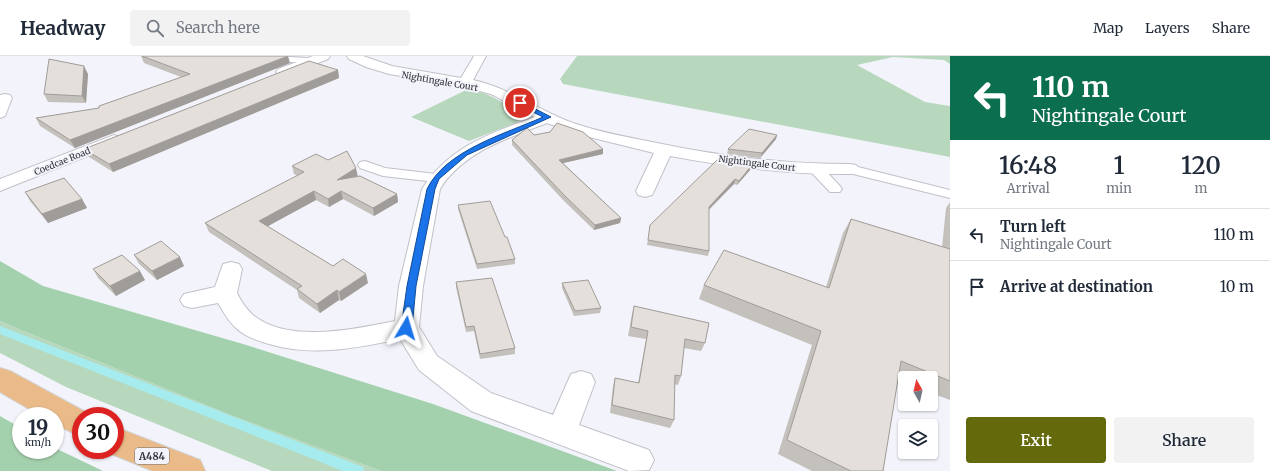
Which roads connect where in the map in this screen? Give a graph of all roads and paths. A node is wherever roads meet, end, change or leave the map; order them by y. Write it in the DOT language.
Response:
graph roads {
  1 [pos="229,56"];
  2 [pos="353,56"];
  3 [pos="480,56"];
  4 [pos="318,58"];
  5 [pos="269,78"];
  6 [pos="465,83"];
  7 [pos="5,98"];
  8 [pos="0,113"];
  9 [pos="548,117"];
  10 [pos="124,136"];
  11 [pos="664,150"];
  12 [pos="365,165"];
  13 [pos="0,169"];
  14 [pos="850,169"];
  15 [pos="817,170"];
  16 [pos="23,176"];
  17 [pos="436,178"];
  18 [pos="0,185"];
  19 [pos="834,189"];
  20 [pos="645,191"];
  21 [pos="950,194"];
  22 [pos="231,269"];
  23 [pos="225,293"];
  24 [pos="192,300"];
  25 [pos="406,328"];
  26 [pos="0,379"];
  27 [pos="581,382"];
  28 [pos="72,419"];
  29 [pos="561,432"];
  30 [pos="124,445"];
  31 [pos="638,460"];
  32 [pos="189,471"];
  1 -- 4 [label="lane"];
  2 -- 6 [label="street, Nightingale Court"];
  3 -- 6 [label="street"];
  4 -- 5 [label="street"];
  6 -- 9 [label="street, Nightingale Court"];
  7 -- 8 [label="street"];
  9 -- 11 [label="street, Nightingale Court"];
  9 -- 17 [label="street"];
  10 -- 16 [label="street, Coedcae Road"];
  11 -- 15 [label="street, Nightingale Court"];
  11 -- 20 [label="street"];
  12 -- 17 [label="lane"];
  13 -- 16 [label="street"];
  14 -- 15 [label="street, Nightingale Court"];
  14 -- 21 [label="lane"];
  15 -- 19 [label="lane"];
  16 -- 18 [label="street, Coedcae Road"];
  17 -- 25 [label="street"];
  22 -- 23 [label="street"];
  23 -- 24 [label="street"];
  23 -- 25 [label="street"];
  25 -- 29 [label="street"];
  26 -- 28 [label="main road"];
  27 -- 29 [label="street"];
  29 -- 31 [label="street"];
  30 -- 32 [label="main road, A484"];
}
